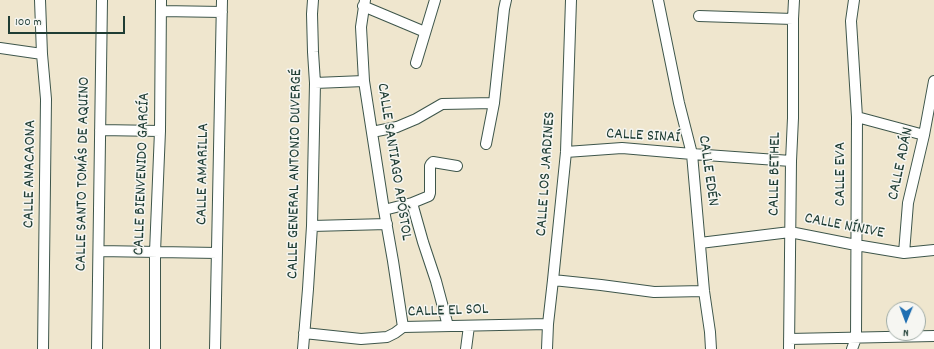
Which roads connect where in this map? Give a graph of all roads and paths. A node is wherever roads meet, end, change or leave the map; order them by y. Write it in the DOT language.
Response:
graph roads {
  1 [pos="40,0"];
  2 [pos="102,0"];
  3 [pos="161,0"];
  4 [pos="222,0"];
  5 [pos="313,0"];
  6 [pos="435,0"];
  7 [pos="506,0"];
  8 [pos="571,0"];
  9 [pos="658,0"];
  10 [pos="794,0"];
  11 [pos="854,0"];
  12 [pos="364,3"];
  13 [pos="161,11"];
  14 [pos="222,12"];
  15 [pos="699,16"];
  16 [pos="793,20"];
  17 [pos="425,32"];
  18 [pos="0,48"];
  19 [pos="42,54"];
  20 [pos="416,63"];
  21 [pos="364,81"];
  22 [pos="934,81"];
  23 [pos="315,83"];
  24 [pos="494,103"];
  25 [pos="857,117"];
  26 [pos="100,130"];
  27 [pos="160,132"];
  28 [pos="372,132"];
  29 [pos="924,135"];
  30 [pos="486,144"];
  31 [pos="566,152"];
  32 [pos="692,154"];
  33 [pos="791,161"];
  34 [pos="457,166"];
  35 [pos="412,203"];
  36 [pos="384,210"];
  37 [pos="387,224"];
  38 [pos="312,226"];
  39 [pos="790,232"];
  40 [pos="700,243"];
  41 [pos="856,245"];
  42 [pos="934,250"];
  43 [pos="99,251"];
  44 [pos="155,252"];
  45 [pos="217,253"];
  46 [pos="904,253"];
  47 [pos="554,280"];
  48 [pos="704,291"];
  49 [pos="548,324"];
  50 [pos="448,326"];
  51 [pos="469,326"];
  52 [pos="403,327"];
  53 [pos="304,334"];
  54 [pos="934,336"];
  55 [pos="856,338"];
  56 [pos="789,344"];
  57 [pos="43,349"];
  58 [pos="97,349"];
  59 [pos="155,349"];
  60 [pos="215,349"];
  61 [pos="303,349"];
  62 [pos="466,349"];
  63 [pos="547,349"];
  64 [pos="711,349"];
  65 [pos="852,349"];
  1 -- 19 [label="street, CALLE ANACAONA"];
  2 -- 26 [label="street, CALLE SANTO TOMÁS DE AQUINO"];
  3 -- 13 [label="street, CALLE BIENVENIDO GARCÍA"];
  4 -- 14 [label="street, CALLE AMARILLA"];
  5 -- 23 [label="street, CALLE GENERAL ANTONIO DUVERGÉ"];
  6 -- 17 [label="street"];
  7 -- 24 [label="street"];
  8 -- 31 [label="street, CALLE LOS JARDINES"];
  9 -- 32 [label="street, CALLE EDÉN"];
  10 -- 16 [label="street, CALLE BETHEL"];
  11 -- 25 [label="street, CALLE EVA"];
  12 -- 17 [label="street"];
  12 -- 21 [label="street, CALLE SANTIAGO APÓSTOL"];
  13 -- 14 [label="street"];
  13 -- 27 [label="street, CALLE BIENVENIDO GARCÍA"];
  14 -- 45 [label="street, CALLE AMARILLA"];
  15 -- 16 [label="street"];
  16 -- 33 [label="street, CALLE BETHEL"];
  17 -- 20 [label="street"];
  18 -- 19 [label="street"];
  19 -- 57 [label="street, CALLE ANACAONA"];
  21 -- 23 [label="street"];
  21 -- 28 [label="street, CALLE SANTIAGO APÓSTOL"];
  22 -- 29 [label="street, CALLE ADÁN"];
  23 -- 38 [label="street, CALLE GENERAL ANTONIO DUVERGÉ"];
  24 -- 28 [label="street"];
  24 -- 30 [label="street"];
  25 -- 29 [label="street"];
  25 -- 41 [label="street, CALLE EVA"];
  26 -- 27 [label="street"];
  26 -- 43 [label="street, CALLE SANTO TOMÁS DE AQUINO"];
  27 -- 44 [label="street, CALLE BIENVENIDO GARCÍA"];
  28 -- 36 [label="street, CALLE SANTIAGO APÓSTOL"];
  29 -- 46 [label="street, CALLE ADÁN"];
  31 -- 32 [label="street, CALLE SINAÍ"];
  31 -- 47 [label="street, CALLE LOS JARDINES"];
  32 -- 33 [label="street, CALLE SINAÍ"];
  32 -- 40 [label="street, CALLE EDÉN"];
  33 -- 39 [label="street, CALLE BETHEL"];
  34 -- 35 [label="street"];
  35 -- 36 [label="street"];
  35 -- 50 [label="street"];
  36 -- 37 [label="street, CALLE SANTIAGO APÓSTOL"];
  37 -- 38 [label="street"];
  37 -- 52 [label="street, CALLE SANTIAGO APÓSTOL"];
  38 -- 53 [label="street, CALLE GENERAL ANTONIO DUVERGÉ"];
  39 -- 40 [label="street, CALLE NÍNIVE"];
  39 -- 41 [label="street, CALLE NÍNIVE"];
  39 -- 56 [label="street, CALLE BETHEL"];
  40 -- 48 [label="street, CALLE EDÉN"];
  41 -- 46 [label="street, CALLE NÍNIVE"];
  41 -- 55 [label="street, CALLE EVA"];
  42 -- 46 [label="street, CALLE NÍNIVE"];
  43 -- 44 [label="street"];
  43 -- 58 [label="street, CALLE SANTO TOMÁS DE AQUINO"];
  44 -- 45 [label="street"];
  44 -- 59 [label="street, CALLE BIENVENIDO GARCÍA"];
  45 -- 60 [label="street, CALLE AMARILLA"];
  47 -- 48 [label="street"];
  47 -- 49 [label="street, CALLE LOS JARDINES"];
  48 -- 64 [label="street, CALLE EDÉN"];
  49 -- 51 [label="street, CALLE EL SOL"];
  49 -- 63 [label="street, CALLE LOS JARDINES"];
  50 -- 51 [label="street, CALLE EL SOL"];
  50 -- 52 [label="street, CALLE EL SOL"];
  51 -- 62 [label="street"];
  52 -- 53 [label="street, CALLE EL SOL"];
  53 -- 61 [label="street, CALLE GENERAL ANTONIO DUVERGÉ"];
  54 -- 55 [label="street"];
  55 -- 56 [label="street"];
  55 -- 65 [label="street, CALLE EVA"];
}
